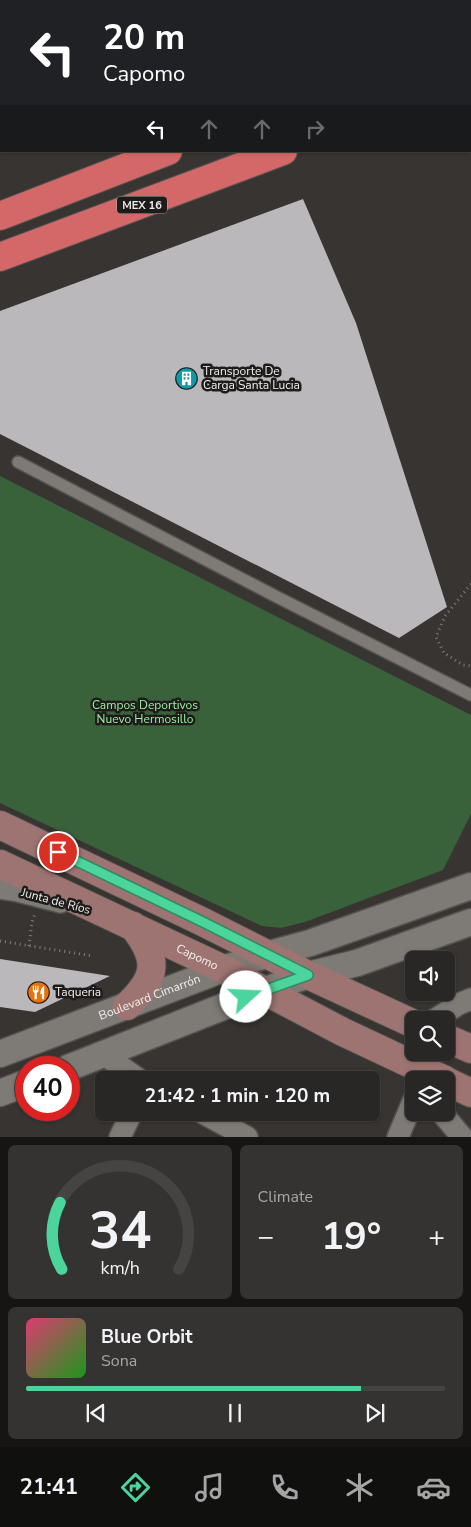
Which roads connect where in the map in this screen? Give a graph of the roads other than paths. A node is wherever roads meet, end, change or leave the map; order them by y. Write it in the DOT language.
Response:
graph roads {
  1 [pos="165,152"];
  2 [pos="280,152"];
  3 [pos="0,216"];
  4 [pos="0,257"];
  5 [pos="18,462"];
  6 [pos="471,695"];
  7 [pos="0,824"];
  8 [pos="0,864"];
  9 [pos="471,886"];
  10 [pos="0,888"];
  11 [pos="122,921"];
  12 [pos="471,922"];
  13 [pos="266,955"];
  14 [pos="223,969"];
  15 [pos="308,975"];
  16 [pos="263,991"];
  17 [pos="471,999"];
  18 [pos="127,1006"];
  19 [pos="448,1011"];
  20 [pos="405,1020"];
  21 [pos="455,1042"];
  22 [pos="471,1049"];
  23 [pos="0,1054"];
  24 [pos="103,1054"];
  25 [pos="80,1063"];
  26 [pos="127,1071"];
  27 [pos="428,1071"];
  28 [pos="455,1085"];
  29 [pos="15,1087"];
  30 [pos="0,1093"];
  31 [pos="471,1093"];
  32 [pos="405,1120"];
  33 [pos="128,1121"];
  34 [pos="217,1121"];
  35 [pos="449,1121"];
  36 [pos="120,1137"];
  37 [pos="247,1137"];
  38 [pos="398,1137"];
  39 [pos="462,1137"];
  1 -- 3 [label="highway"];
  2 -- 4 [label="highway, MEX 16"];
  5 -- 6 [label="lane"];
  7 -- 13 [label="main road"];
  8 -- 11 [label="main road, Capomo"];
  9 -- 13 [label="street, Boulevard Cimarrón"];
  10 -- 11 [label="street, Junta de Ríos"];
  11 -- 14 [label="main road, Capomo"];
  11 -- 18 [label="main road"];
  12 -- 15 [label="street"];
  13 -- 14 [label="street, Boulevard Cimarrón"];
  13 -- 15 [label="main road"];
  14 -- 16 [label="main road, Capomo"];
  14 -- 18 [label="street, Boulevard Cimarrón"];
  15 -- 16 [label="street"];
  15 -- 20 [label="main road"];
  16 -- 24 [label="street"];
  16 -- 27 [label="main road, Capomo"];
  17 -- 19 [label="street"];
  18 -- 23 [label="street, Boulevard Cimarrón"];
  21 -- 22 [label="main road"];
  24 -- 25 [label="street"];
  24 -- 26 [label="street"];
  28 -- 31 [label="main road, Capomo"];
  29 -- 30 [label="street"];
  32 -- 38 [label="street"];
  33 -- 36 [label="street"];
  34 -- 37 [label="street"];
  35 -- 39 [label="street"];
}
